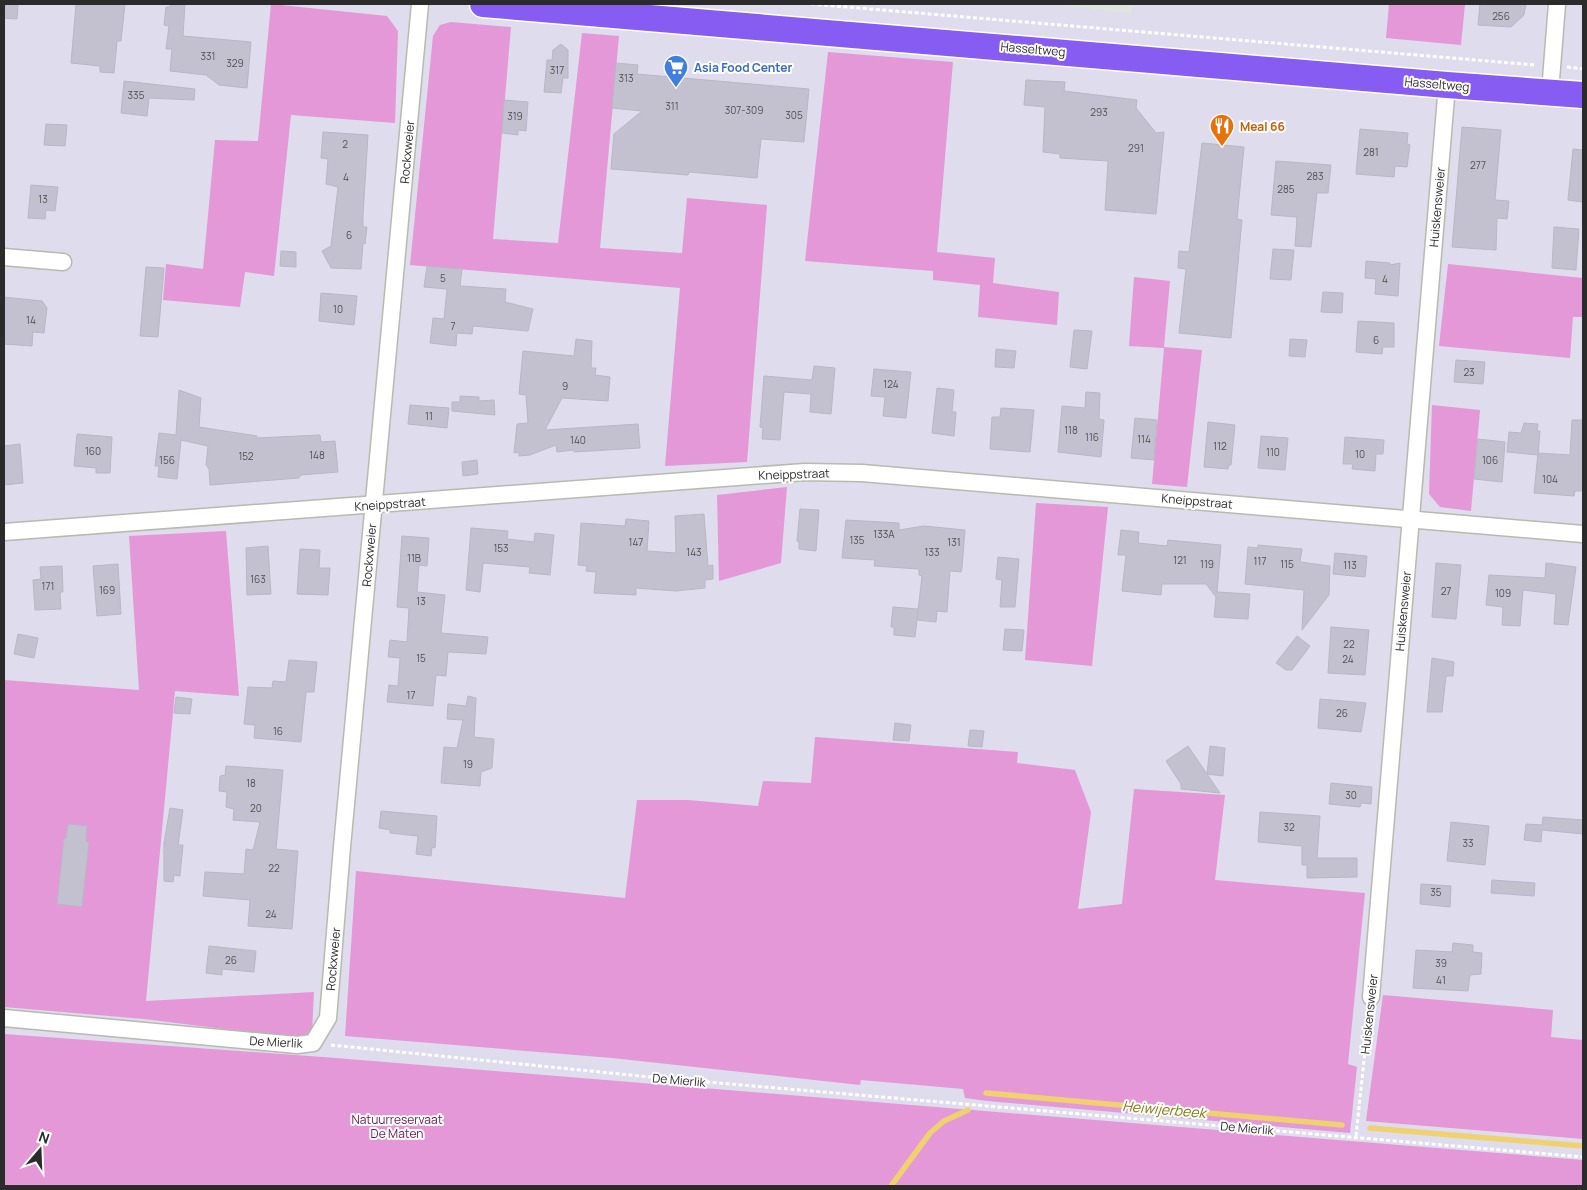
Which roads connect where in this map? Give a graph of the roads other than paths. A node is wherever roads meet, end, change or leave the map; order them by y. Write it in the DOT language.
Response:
graph roads {
  1 [pos="420,4"];
  2 [pos="483,4"];
  3 [pos="1557,4"];
  4 [pos="1447,85"];
  5 [pos="1550,92"];
  6 [pos="1583,94"];
  7 [pos="4,257"];
  8 [pos="63,262"];
  9 [pos="374,505"];
  10 [pos="1410,520"];
  11 [pos="4,532"];
  12 [pos="1583,534"];
  13 [pos="1371,997"];
  14 [pos="4,1018"];
  15 [pos="313,1043"];
  1 -- 9 [label="street, Rockxweier"];
  2 -- 4 [label="main road, Hasseltweg"];
  3 -- 5 [label="street"];
  4 -- 5 [label="main road, Hasseltweg"];
  4 -- 10 [label="street, Huiskensweier"];
  5 -- 6 [label="main road, Hasseltweg"];
  7 -- 8 [label="street"];
  9 -- 10 [label="street, Kneippstraat"];
  9 -- 11 [label="street, Kneippstraat"];
  9 -- 15 [label="street, Rockxweier"];
  10 -- 12 [label="street, Kneippstraat"];
  10 -- 13 [label="street, Huiskensweier"];
  14 -- 15 [label="street, De Mierlik"];
}
